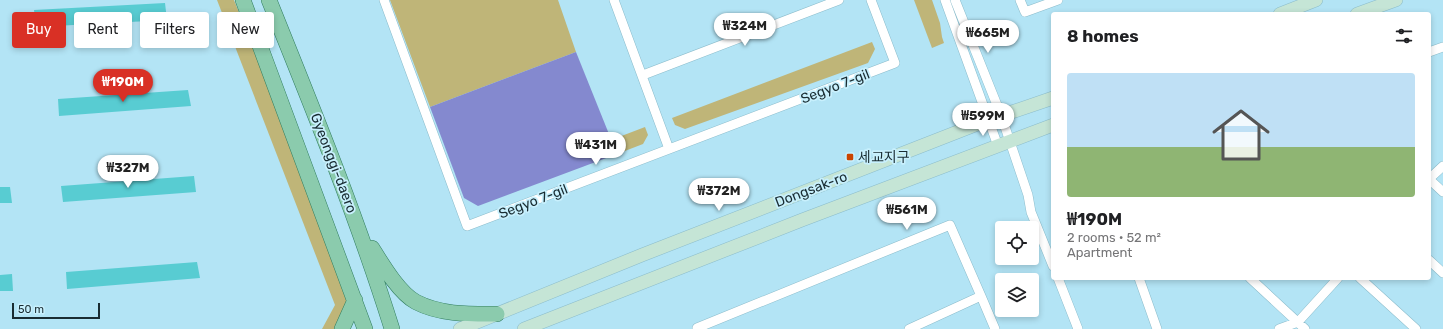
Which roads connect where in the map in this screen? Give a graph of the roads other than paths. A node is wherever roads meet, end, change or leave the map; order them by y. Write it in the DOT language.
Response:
graph roads {
  1 [pos="243,0"];
  2 [pos="269,0"];
  3 [pos="384,0"];
  4 [pos="614,0"];
  5 [pos="839,0"];
  6 [pos="871,0"];
  7 [pos="945,0"];
  8 [pos="955,0"];
  9 [pos="1020,0"];
  10 [pos="1058,0"];
  11 [pos="1316,0"];
  12 [pos="1396,0"];
  13 [pos="1285,12"];
  14 [pos="1363,12"];
  15 [pos="1443,47"];
  16 [pos="1431,51"];
  17 [pos="643,75"];
  18 [pos="1051,99"];
  19 [pos="1001,115"];
  20 [pos="988,120"];
  21 [pos="1051,126"];
  22 [pos="1004,144"];
  23 [pos="669,149"];
  24 [pos="1443,166"];
  25 [pos="1431,177"];
  26 [pos="1431,181"];
  27 [pos="1443,192"];
  28 [pos="356,221"];
  29 [pos="1051,261"];
  30 [pos="1431,262"];
  31 [pos="1443,273"];
  32 [pos="1059,280"];
  33 [pos="1140,280"];
  34 [pos="1252,280"];
  35 [pos="1336,280"];
  36 [pos="1362,280"];
  37 [pos="981,296"];
  38 [pos="355,300"];
  39 [pos="497,314"];
  40 [pos="1298,322"];
  41 [pos="342,329"];
  42 [pos="365,329"];
  43 [pos="392,329"];
  44 [pos="460,329"];
  45 [pos="524,329"];
  46 [pos="697,329"];
  47 [pos="909,329"];
  48 [pos="995,329"];
  49 [pos="1078,329"];
  50 [pos="1157,329"];
  51 [pos="1279,329"];
  52 [pos="1305,329"];
  53 [pos="1416,329"];
  1 -- 38 [label="main road, Gyeonggi-daero"];
  2 -- 28 [label="main road, Gyeonggi-daero"];
  3 -- 23 [label="street, Segyo 7-gil"];
  4 -- 17 [label="street"];
  5 -- 17 [label="street"];
  6 -- 23 [label="street, Segyo 7-gil"];
  7 -- 20 [label="street"];
  8 -- 19 [label="street"];
  9 -- 10 [label="street"];
  11 -- 13 [label="main road"];
  12 -- 14 [label="main road"];
  15 -- 16 [label="street"];
  17 -- 23 [label="street"];
  18 -- 19 [label="main road, Dongsak-ro"];
  19 -- 20 [label="main road, Dongsak-ro"];
  19 -- 22 [label="street"];
  20 -- 22 [label="street"];
  20 -- 39 [label="main road, Dongsak-ro"];
  21 -- 22 [label="main road, Dongsak-ro"];
  22 -- 29 [label="street"];
  22 -- 45 [label="main road, Dongsak-ro"];
  24 -- 25 [label="street"];
  26 -- 27 [label="street"];
  28 -- 39 [label="main road"];
  28 -- 43 [label="main road, Gyeonggi-daero"];
  30 -- 31 [label="street"];
  32 -- 49 [label="street"];
  33 -- 50 [label="street"];
  34 -- 40 [label="street"];
  35 -- 40 [label="street"];
  36 -- 53 [label="street"];
  37 -- 46 [label="street"];
  37 -- 47 [label="street"];
  37 -- 48 [label="street"];
  38 -- 41 [label="main road"];
  38 -- 42 [label="main road, Gyeonggi-daero"];
  39 -- 44 [label="main road, Dongsak-ro"];
  40 -- 51 [label="street"];
  40 -- 52 [label="street"];
}
